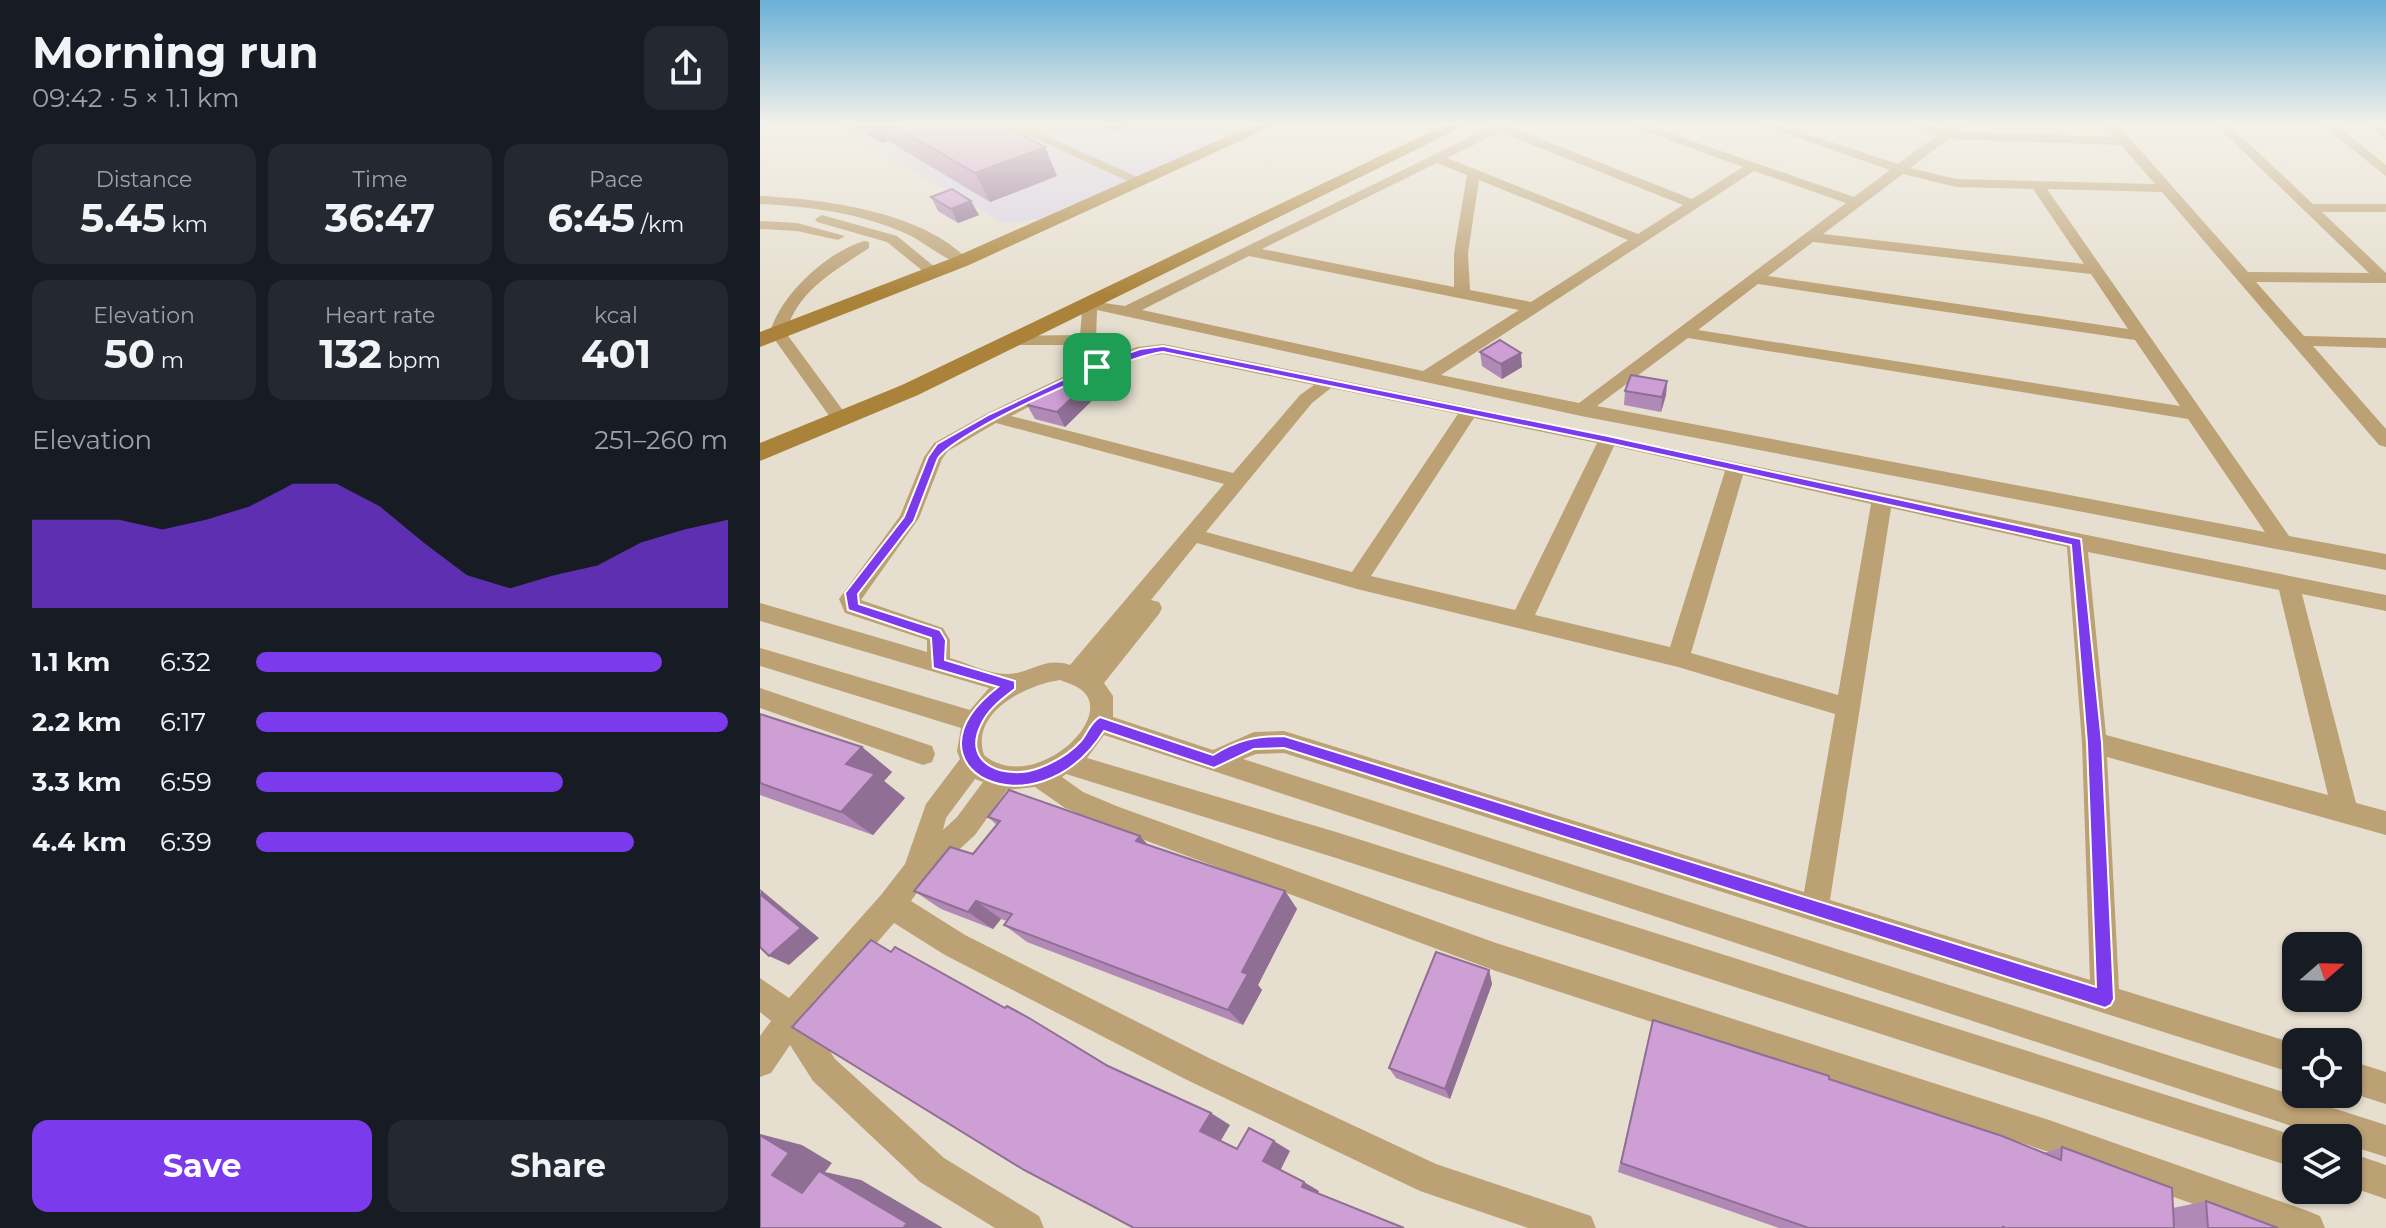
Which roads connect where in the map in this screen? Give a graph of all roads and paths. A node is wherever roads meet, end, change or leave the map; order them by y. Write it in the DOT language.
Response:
graph roads {
  1 [pos="1139,181"];
  2 [pos="1341,181"];
  3 [pos="1392,181"];
  4 [pos="1473,181"];
  5 [pos="1495,181"];
  6 [pos="1637,181"];
  7 [pos="1729,181"];
  8 [pos="1794,181"];
  9 [pos="1883,181"];
  10 [pos="1949,181"];
  11 [pos="2161,181"];
  12 [pos="2282,181"];
  13 [pos="2038,186"];
  14 [pos="2167,188"];
  15 [pos="760,200"];
  16 [pos="1855,202"];
  17 [pos="1692,204"];
  18 [pos="2310,208"];
  19 [pos="2386,208"];
  20 [pos="760,214"];
  21 [pos="760,225"];
  22 [pos="915,230"];
  23 [pos="1809,237"];
  24 [pos="892,239"];
  25 [pos="1637,239"];
  26 [pos="864,245"];
  27 [pos="1247,251"];
  28 [pos="962,261"];
  29 [pos="2095,270"];
  30 [pos="934,273"];
  31 [pos="2245,277"];
  32 [pos="2384,278"];
  33 [pos="1754,279"];
  34 [pos="1462,294"];
  35 [pos="1089,303"];
  36 [pos="1530,307"];
  37 [pos="1126,312"];
  38 [pos="1683,332"];
  39 [pos="2141,336"];
  40 [pos="769,337"];
  41 [pos="1011,340"];
  42 [pos="1088,340"];
  43 [pos="2300,341"];
  44 [pos="2386,343"];
  45 [pos="1097,367"];
  46 [pos="1424,378"];
  47 [pos="1324,387"];
  48 [pos="1581,410"];
  49 [pos="1468,413"];
  50 [pos="2194,414"];
  51 [pos="994,417"];
  52 [pos="841,420"];
  53 [pos="1608,439"];
  54 [pos="2386,441"];
  55 [pos="760,453"];
  56 [pos="1736,467"];
  57 [pos="1237,481"];
  58 [pos="1882,500"];
  59 [pos="1205,539"];
  60 [pos="2077,542"];
  61 [pos="2283,543"];
  62 [pos="2386,562"];
  63 [pos="1357,581"];
  64 [pos="2288,583"];
  65 [pos="2386,603"];
  66 [pos="760,612"];
  67 [pos="1522,619"];
  68 [pos="760,657"];
  69 [pos="1678,658"];
  70 [pos="938,664"];
  71 [pos="1084,678"];
  72 [pos="1010,685"];
  73 [pos="760,698"];
  74 [pos="1848,708"];
  75 [pos="974,722"];
  76 [pos="1100,723"];
  77 [pos="2094,743"];
  78 [pos="923,754"];
  79 [pos="1214,761"];
  80 [pos="973,762"];
  81 [pos="1052,769"];
  82 [pos="1001,778"];
  83 [pos="2345,812"];
  84 [pos="2386,823"];
  85 [pos="917,870"];
  86 [pos="891,905"];
  87 [pos="1815,908"];
  88 [pos="760,993"];
  89 [pos="2105,999"];
  90 [pos="791,1019"];
  91 [pos="2282,1055"];
  92 [pos="760,1062"];
  93 [pos="2362,1080"];
  94 [pos="2386,1088"];
  95 [pos="2386,1141"];
  96 [pos="2282,1148"];
  97 [pos="2362,1174"];
  98 [pos="2386,1182"];
  99 [pos="1027,1228"];
  100 [pos="1579,1228"];
  101 [pos="2308,1228"];
  1 -- 28 [label="main road"];
  2 -- 35 [label="main road"];
  3 -- 27 [label="street"];
  4 -- 34 [label="street"];
  5 -- 25 [label="street"];
  6 -- 17 [label="street"];
  7 -- 17 [label="street"];
  8 -- 16 [label="street"];
  9 -- 16 [label="street"];
  10 -- 13 [label="street"];
  11 -- 14 [label="street"];
  12 -- 18 [label="street"];
  13 -- 14 [label="street"];
  13 -- 29 [label="street"];
  14 -- 31 [label="street"];
  15 -- 22 [label="street"];
  16 -- 23 [label="street"];
  17 -- 25 [label="street"];
  18 -- 19 [label="street"];
  18 -- 32 [label="street"];
  20 -- 24 [label="street"];
  21 -- 26 [label="street"];
  22 -- 24 [label="street"];
  22 -- 28 [label="street"];
  23 -- 29 [label="street"];
  23 -- 33 [label="street"];
  24 -- 26 [label="street"];
  24 -- 30 [label="street"];
  25 -- 36 [label="street"];
  26 -- 40 [label="street"];
  27 -- 34 [label="street"];
  27 -- 37 [label="street"];
  28 -- 30 [label="main road"];
  29 -- 39 [label="street"];
  30 -- 40 [label="main road"];
  31 -- 32 [label="street"];
  31 -- 43 [label="street"];
  33 -- 38 [label="street"];
  33 -- 39 [label="street"];
  34 -- 36 [label="street"];
  35 -- 37 [label="street"];
  35 -- 41 [label="main road"];
  35 -- 42 [label="street"];
  36 -- 46 [label="street"];
  37 -- 46 [label="street"];
  38 -- 48 [label="street"];
  38 -- 50 [label="street"];
  39 -- 50 [label="street"];
  40 -- 52 [label="street"];
  41 -- 42 [label="street"];
  41 -- 52 [label="main road"];
  42 -- 45 [label="street"];
  43 -- 44 [label="street"];
  43 -- 54 [label="street"];
  45 -- 47 [label="street"];
  45 -- 51 [label="street"];
  46 -- 48 [label="street"];
  47 -- 49 [label="street"];
  47 -- 57 [label="street"];
  47 -- 59 [label="street"];
  48 -- 61 [label="street"];
  49 -- 53 [label="street"];
  49 -- 63 [label="street"];
  50 -- 61 [label="street"];
  51 -- 57 [label="street"];
  51 -- 70 [label="street"];
  52 -- 55 [label="main road"];
  53 -- 56 [label="street"];
  53 -- 67 [label="street"];
  56 -- 58 [label="street"];
  56 -- 69 [label="street"];
  57 -- 71 [label="street"];
  58 -- 60 [label="street"];
  58 -- 74 [label="street"];
  59 -- 63 [label="street"];
  59 -- 71 [label="street"];
  60 -- 64 [label="street"];
  60 -- 77 [label="street"];
  61 -- 62 [label="street"];
  63 -- 67 [label="street"];
  64 -- 65 [label="street"];
  64 -- 83 [label="street"];
  66 -- 70 [label="street"];
  67 -- 69 [label="street"];
  68 -- 75 [label="street"];
  69 -- 74 [label="street"];
  70 -- 72 [label="street"];
  71 -- 72 [label="street"];
  71 -- 76 [label="street"];
  72 -- 75 [label="street"];
  73 -- 78 [label="street"];
  74 -- 87 [label="street"];
  75 -- 80 [label="street"];
  76 -- 79 [label="street"];
  76 -- 81 [label="street"];
  77 -- 83 [label="street"];
  77 -- 89 [label="street"];
  79 -- 87 [label="street"];
  79 -- 95 [label="street"];
  80 -- 82 [label="street"];
  80 -- 85 [label="street"];
  81 -- 82 [label="street"];
  81 -- 96 [label="street"];
  81 -- 101 [label="street"];
  82 -- 85 [label="street"];
  83 -- 84 [label="street"];
  85 -- 86 [label="street"];
  86 -- 90 [label="street"];
  86 -- 100 [label="street"];
  87 -- 89 [label="street"];
  88 -- 90 [label="street"];
  89 -- 91 [label="street"];
  90 -- 92 [label="street"];
  90 -- 99 [label="street"];
  93 -- 94 [label="street"];
  97 -- 98 [label="street"];
}
